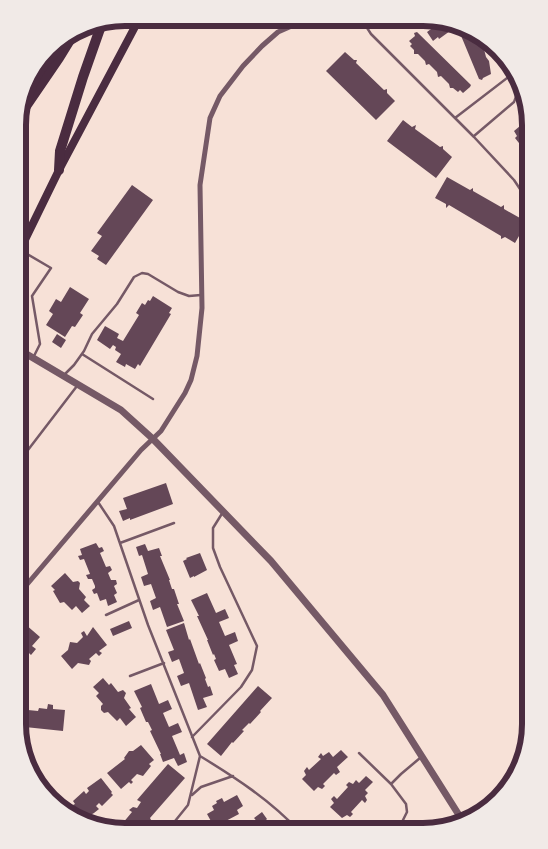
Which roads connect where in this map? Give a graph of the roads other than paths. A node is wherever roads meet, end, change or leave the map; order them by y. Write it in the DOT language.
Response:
graph roads {
  1 [pos="135,26"];
  2 [pos="292,26"];
  3 [pos="366,26"];
  4 [pos="100,30"];
  5 [pos="67,46"];
  6 [pos="509,77"];
  7 [pos="516,94"];
  8 [pos="30,101"];
  9 [pos="455,118"];
  10 [pos="474,136"];
  11 [pos="59,170"];
  12 [pos="522,192"];
  13 [pos="26,238"];
  14 [pos="26,256"];
  15 [pos="202,295"];
  16 [pos="26,354"];
  17 [pos="82,354"];
  18 [pos="33,358"];
  19 [pos="63,376"];
  20 [pos="78,384"];
  21 [pos="153,399"];
  22 [pos="153,439"];
  23 [pos="26,452"];
  24 [pos="98,501"];
  25 [pos="224,512"];
  26 [pos="174,523"];
  27 [pos="120,543"];
  28 [pos="26,586"];
  29 [pos="139,600"];
  30 [pos="106,615"];
  31 [pos="164,663"];
  32 [pos="130,676"];
  33 [pos="192,736"];
  34 [pos="358,753"];
  35 [pos="200,756"];
  36 [pos="421,757"];
  37 [pos="233,776"];
  38 [pos="391,784"];
  39 [pos="190,796"];
  40 [pos="459,816"];
  41 [pos="173,823"];
  42 [pos="291,823"];
  43 [pos="402,823"];
  1 -- 11 [label="main road"];
  2 -- 15 [label="street"];
  3 -- 9 [label="lane"];
  4 -- 11 [label="highway"];
  5 -- 8 [label="highway"];
  6 -- 9 [label="lane"];
  7 -- 10 [label="lane"];
  9 -- 10 [label="lane"];
  10 -- 12 [label="lane"];
  11 -- 13 [label="main road"];
  14 -- 18 [label="lane"];
  15 -- 17 [label="lane"];
  15 -- 22 [label="street"];
  16 -- 18 [label="street"];
  17 -- 19 [label="lane"];
  17 -- 21 [label="lane"];
  18 -- 19 [label="street"];
  19 -- 20 [label="street"];
  20 -- 22 [label="street"];
  20 -- 23 [label="lane"];
  22 -- 24 [label="street"];
  22 -- 25 [label="street"];
  24 -- 27 [label="lane"];
  24 -- 28 [label="street"];
  25 -- 33 [label="lane"];
  25 -- 36 [label="street"];
  26 -- 27 [label="lane"];
  27 -- 29 [label="lane"];
  29 -- 30 [label="lane"];
  29 -- 31 [label="lane"];
  31 -- 32 [label="lane"];
  31 -- 33 [label="lane"];
  33 -- 35 [label="lane"];
  34 -- 38 [label="lane"];
  35 -- 37 [label="lane"];
  35 -- 39 [label="lane"];
  36 -- 38 [label="lane"];
  36 -- 40 [label="street"];
  37 -- 39 [label="lane"];
  37 -- 42 [label="lane"];
  38 -- 43 [label="lane"];
  39 -- 41 [label="lane"];
}
